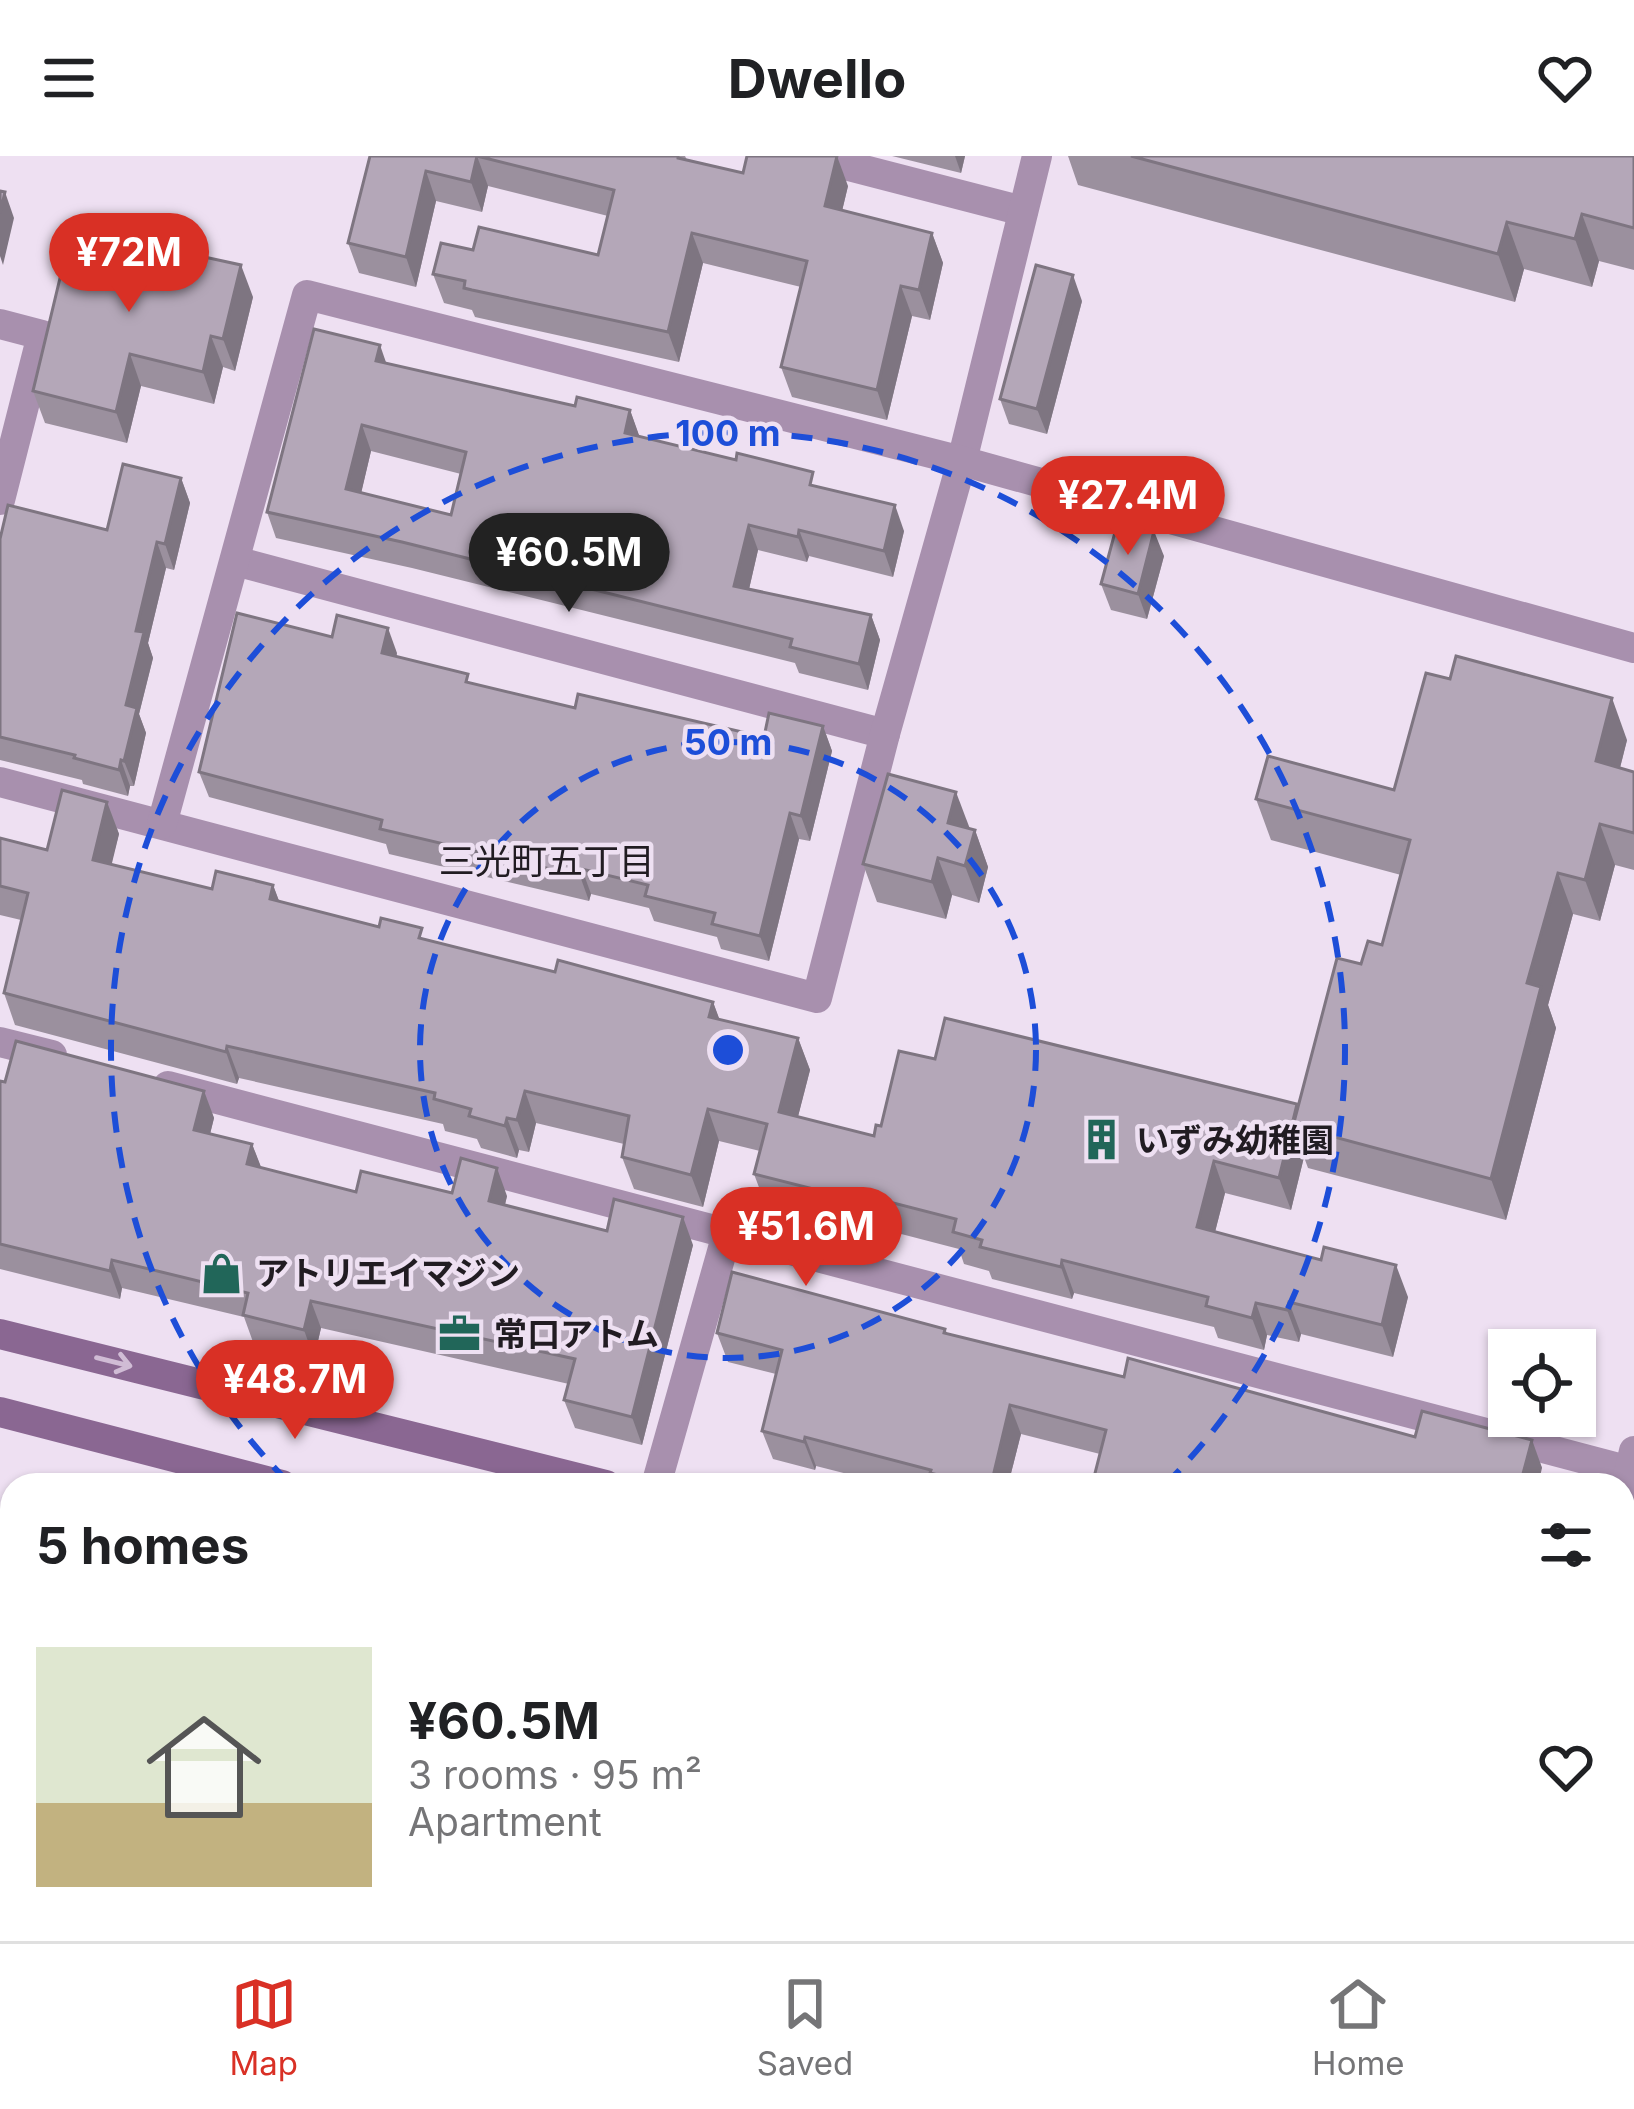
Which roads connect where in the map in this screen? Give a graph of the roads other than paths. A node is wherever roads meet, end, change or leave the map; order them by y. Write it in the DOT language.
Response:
graph roads {
  1 [pos="810,156"];
  2 [pos="1037,156"];
  3 [pos="1023,211"];
  4 [pos="0,324"];
  5 [pos="962,461"];
  6 [pos="0,500"];
  7 [pos="235,561"];
  8 [pos="1634,648"];
  9 [pos="885,734"];
  10 [pos="0,782"];
  11 [pos="162,824"];
  12 [pos="0,1042"];
  13 [pos="91,1066"];
  14 [pos="136,1078"];
  15 [pos="727,1234"];
  16 [pos="0,1334"];
  17 [pos="0,1412"];
  18 [pos="236,1473"];
  19 [pos="558,1473"];
  20 [pos="659,1473"];
  21 [pos="1629,1473"];
  1 -- 3 [label="street"];
  2 -- 3 [label="street"];
  3 -- 5 [label="street"];
  4 -- 6 [label="street"];
  5 -- 7 [label="street"];
  5 -- 8 [label="street"];
  5 -- 9 [label="street"];
  7 -- 9 [label="street"];
  7 -- 11 [label="street"];
  9 -- 11 [label="street"];
  10 -- 11 [label="street"];
  12 -- 13 [label="street"];
  14 -- 15 [label="street"];
  15 -- 20 [label="street"];
  15 -- 21 [label="street"];
  16 -- 19 [label="main road, one-way"];
  17 -- 18 [label="main road"];
}
